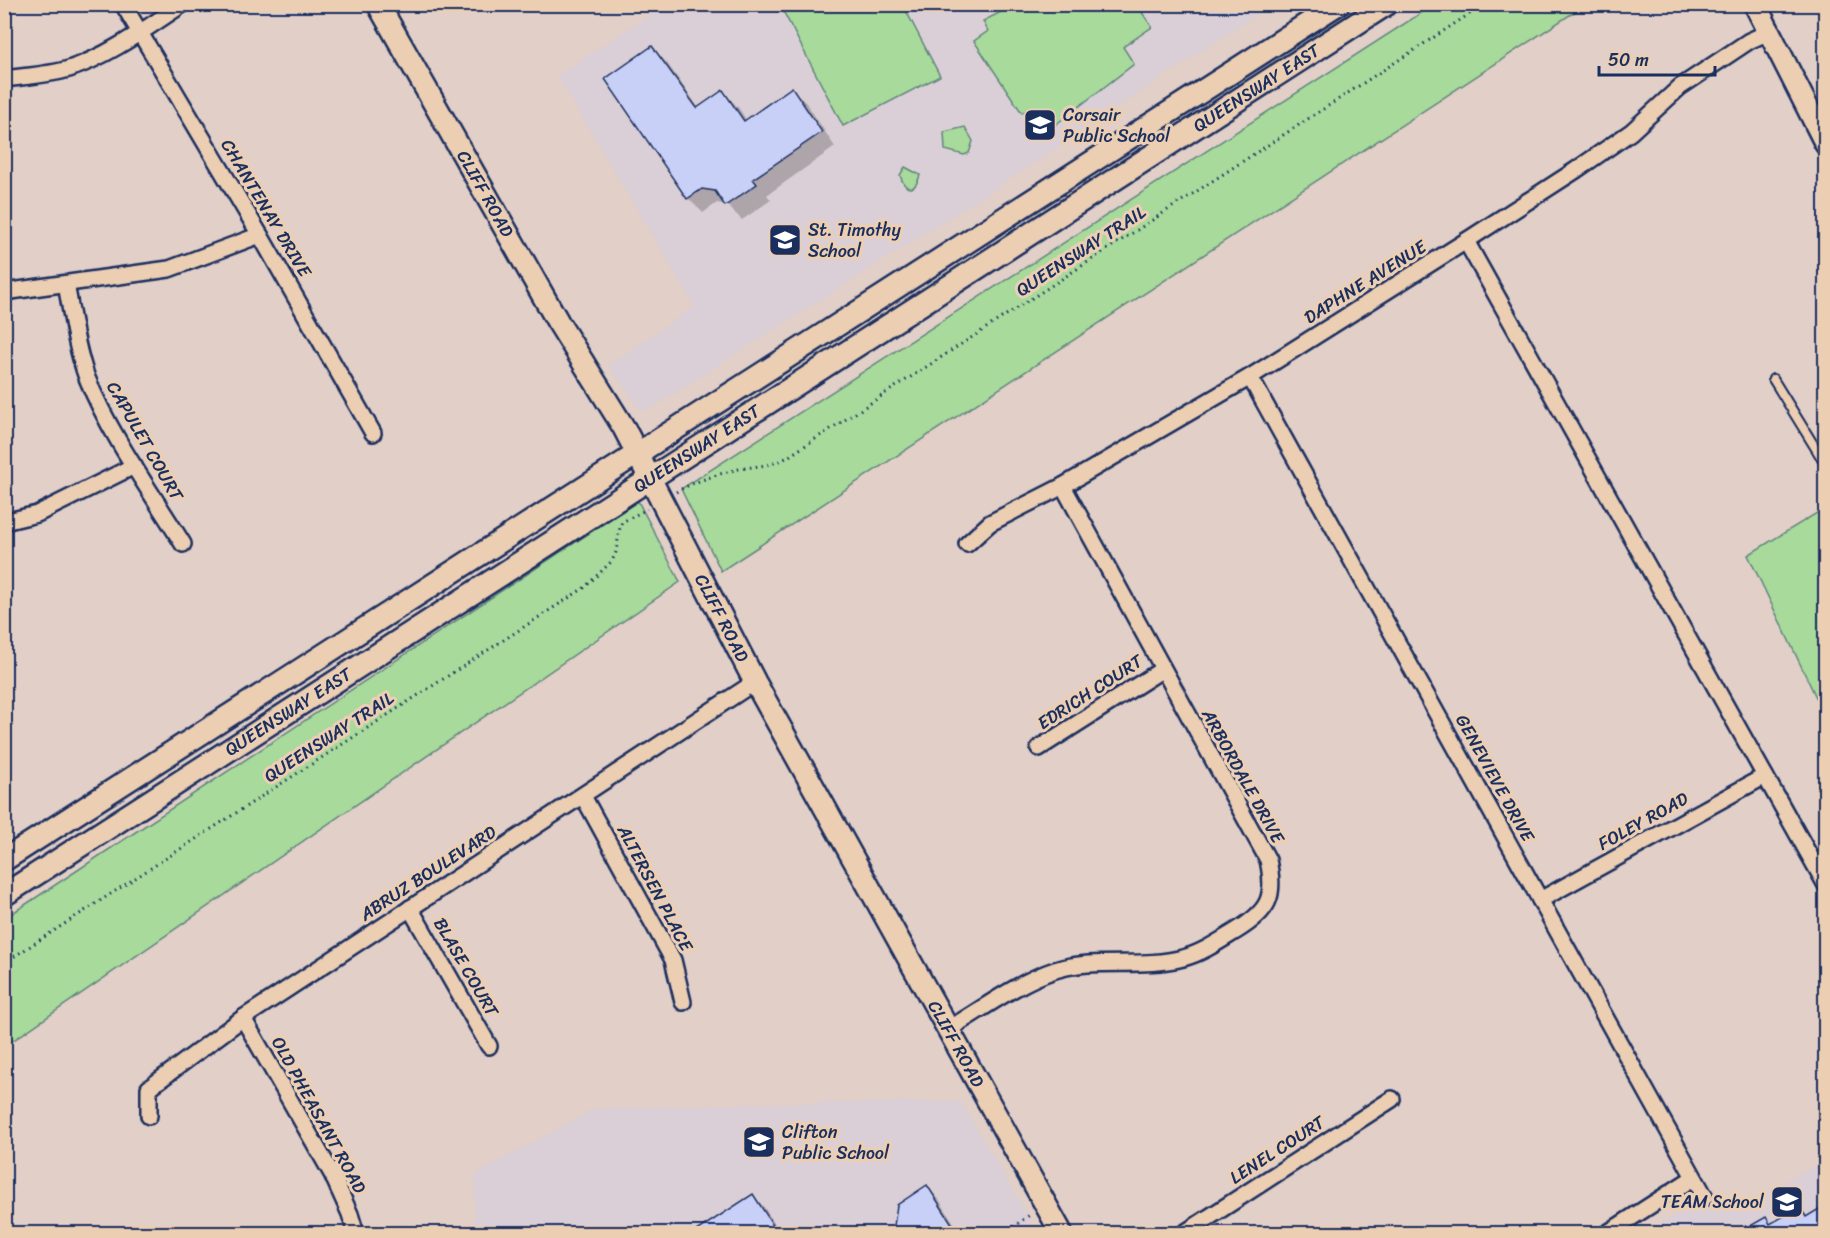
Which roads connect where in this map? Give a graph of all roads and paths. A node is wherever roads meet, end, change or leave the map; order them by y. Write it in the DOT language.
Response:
graph roads {
  1 [pos="123,4"];
  2 [pos="183,4"];
  3 [pos="378,4"];
  4 [pos="675,4"];
  5 [pos="1338,4"];
  6 [pos="1388,4"];
  7 [pos="1485,4"];
  8 [pos="1755,4"];
  9 [pos="681,12"];
  10 [pos="1769,32"];
  11 [pos="138,33"];
  12 [pos="4,79"];
  13 [pos="1826,144"];
  14 [pos="260,235"];
  15 [pos="1466,241"];
  16 [pos="66,284"];
  17 [pos="4,292"];
  18 [pos="1250,377"];
  19 [pos="1773,379"];
  20 [pos="373,433"];
  21 [pos="1822,450"];
  22 [pos="638,454"];
  23 [pos="1826,465"];
  24 [pos="134,466"];
  25 [pos="652,480"];
  26 [pos="1063,486"];
  27 [pos="678,490"];
  28 [pos="641,513"];
  29 [pos="4,522"];
  30 [pos="183,544"];
  31 [pos="967,544"];
  32 [pos="1163,669"];
  33 [pos="755,682"];
  34 [pos="1039,748"];
  35 [pos="1765,776"];
  36 [pos="583,796"];
  37 [pos="4,860"];
  38 [pos="1826,885"];
  39 [pos="4,895"];
  40 [pos="1540,900"];
  41 [pos="410,908"];
  42 [pos="4,963"];
  43 [pos="683,1002"];
  44 [pos="243,1018"];
  45 [pos="947,1030"];
  46 [pos="489,1046"];
  47 [pos="1392,1099"];
  48 [pos="149,1116"];
  49 [pos="1694,1178"];
  50 [pos="1705,1197"];
  51 [pos="1046,1204"];
  52 [pos="356,1233"];
  53 [pos="1003,1233"];
  54 [pos="1062,1233"];
  55 [pos="1184,1233"];
  56 [pos="1606,1233"];
  1 -- 11 [label="street, CHANTENAY DRIVE"];
  2 -- 11 [label="street"];
  3 -- 22 [label="main road, CLIFF ROAD"];
  4 -- 9 [label="path"];
  5 -- 22 [label="main road, QUEENSWAY EAST"];
  6 -- 25 [label="main road, QUEENSWAY EAST"];
  7 -- 27 [label="path, QUEENSWAY TRAIL"];
  8 -- 10 [label="main road"];
  10 -- 13 [label="main road"];
  10 -- 15 [label="street, DAPHNE AVENUE"];
  11 -- 12 [label="street"];
  11 -- 14 [label="street, CHANTENAY DRIVE"];
  14 -- 16 [label="street"];
  14 -- 20 [label="street, CHANTENAY DRIVE"];
  15 -- 18 [label="street, DAPHNE AVENUE"];
  15 -- 35 [label="street"];
  16 -- 17 [label="street"];
  16 -- 24 [label="street, CAPULET COURT"];
  18 -- 26 [label="street, DAPHNE AVENUE"];
  18 -- 40 [label="street, GENEVIEVE DRIVE"];
  19 -- 21 [label="lane"];
  21 -- 23 [label="lane"];
  22 -- 25 [label="main road, CLIFF ROAD"];
  22 -- 37 [label="main road, QUEENSWAY EAST"];
  24 -- 29 [label="street"];
  24 -- 30 [label="street, CAPULET COURT"];
  25 -- 33 [label="main road, CLIFF ROAD"];
  25 -- 39 [label="main road, QUEENSWAY EAST"];
  26 -- 31 [label="street, DAPHNE AVENUE"];
  26 -- 32 [label="street, ARBORDALE DRIVE"];
  28 -- 42 [label="path, QUEENSWAY TRAIL"];
  32 -- 34 [label="street, EDRICH COURT"];
  32 -- 45 [label="street, ARBORDALE DRIVE"];
  33 -- 36 [label="street, ABRUZ BOULEVARD"];
  33 -- 45 [label="main road, CLIFF ROAD"];
  35 -- 38 [label="street"];
  35 -- 40 [label="street, FOLEY ROAD"];
  36 -- 41 [label="street, ABRUZ BOULEVARD"];
  36 -- 43 [label="street, ALTERSEN PLACE"];
  40 -- 49 [label="street, GENEVIEVE DRIVE"];
  41 -- 44 [label="street, ABRUZ BOULEVARD"];
  41 -- 46 [label="street, BLASE COURT"];
  44 -- 48 [label="street, ABRUZ BOULEVARD"];
  44 -- 52 [label="street, OLD PHEASANT ROAD"];
  45 -- 51 [label="main road, CLIFF ROAD"];
  47 -- 55 [label="street, LENEL COURT"];
  49 -- 50 [label="street, GENEVIEVE DRIVE"];
  49 -- 56 [label="street"];
  51 -- 53 [label="path"];
  51 -- 54 [label="main road, CLIFF ROAD"];
}
